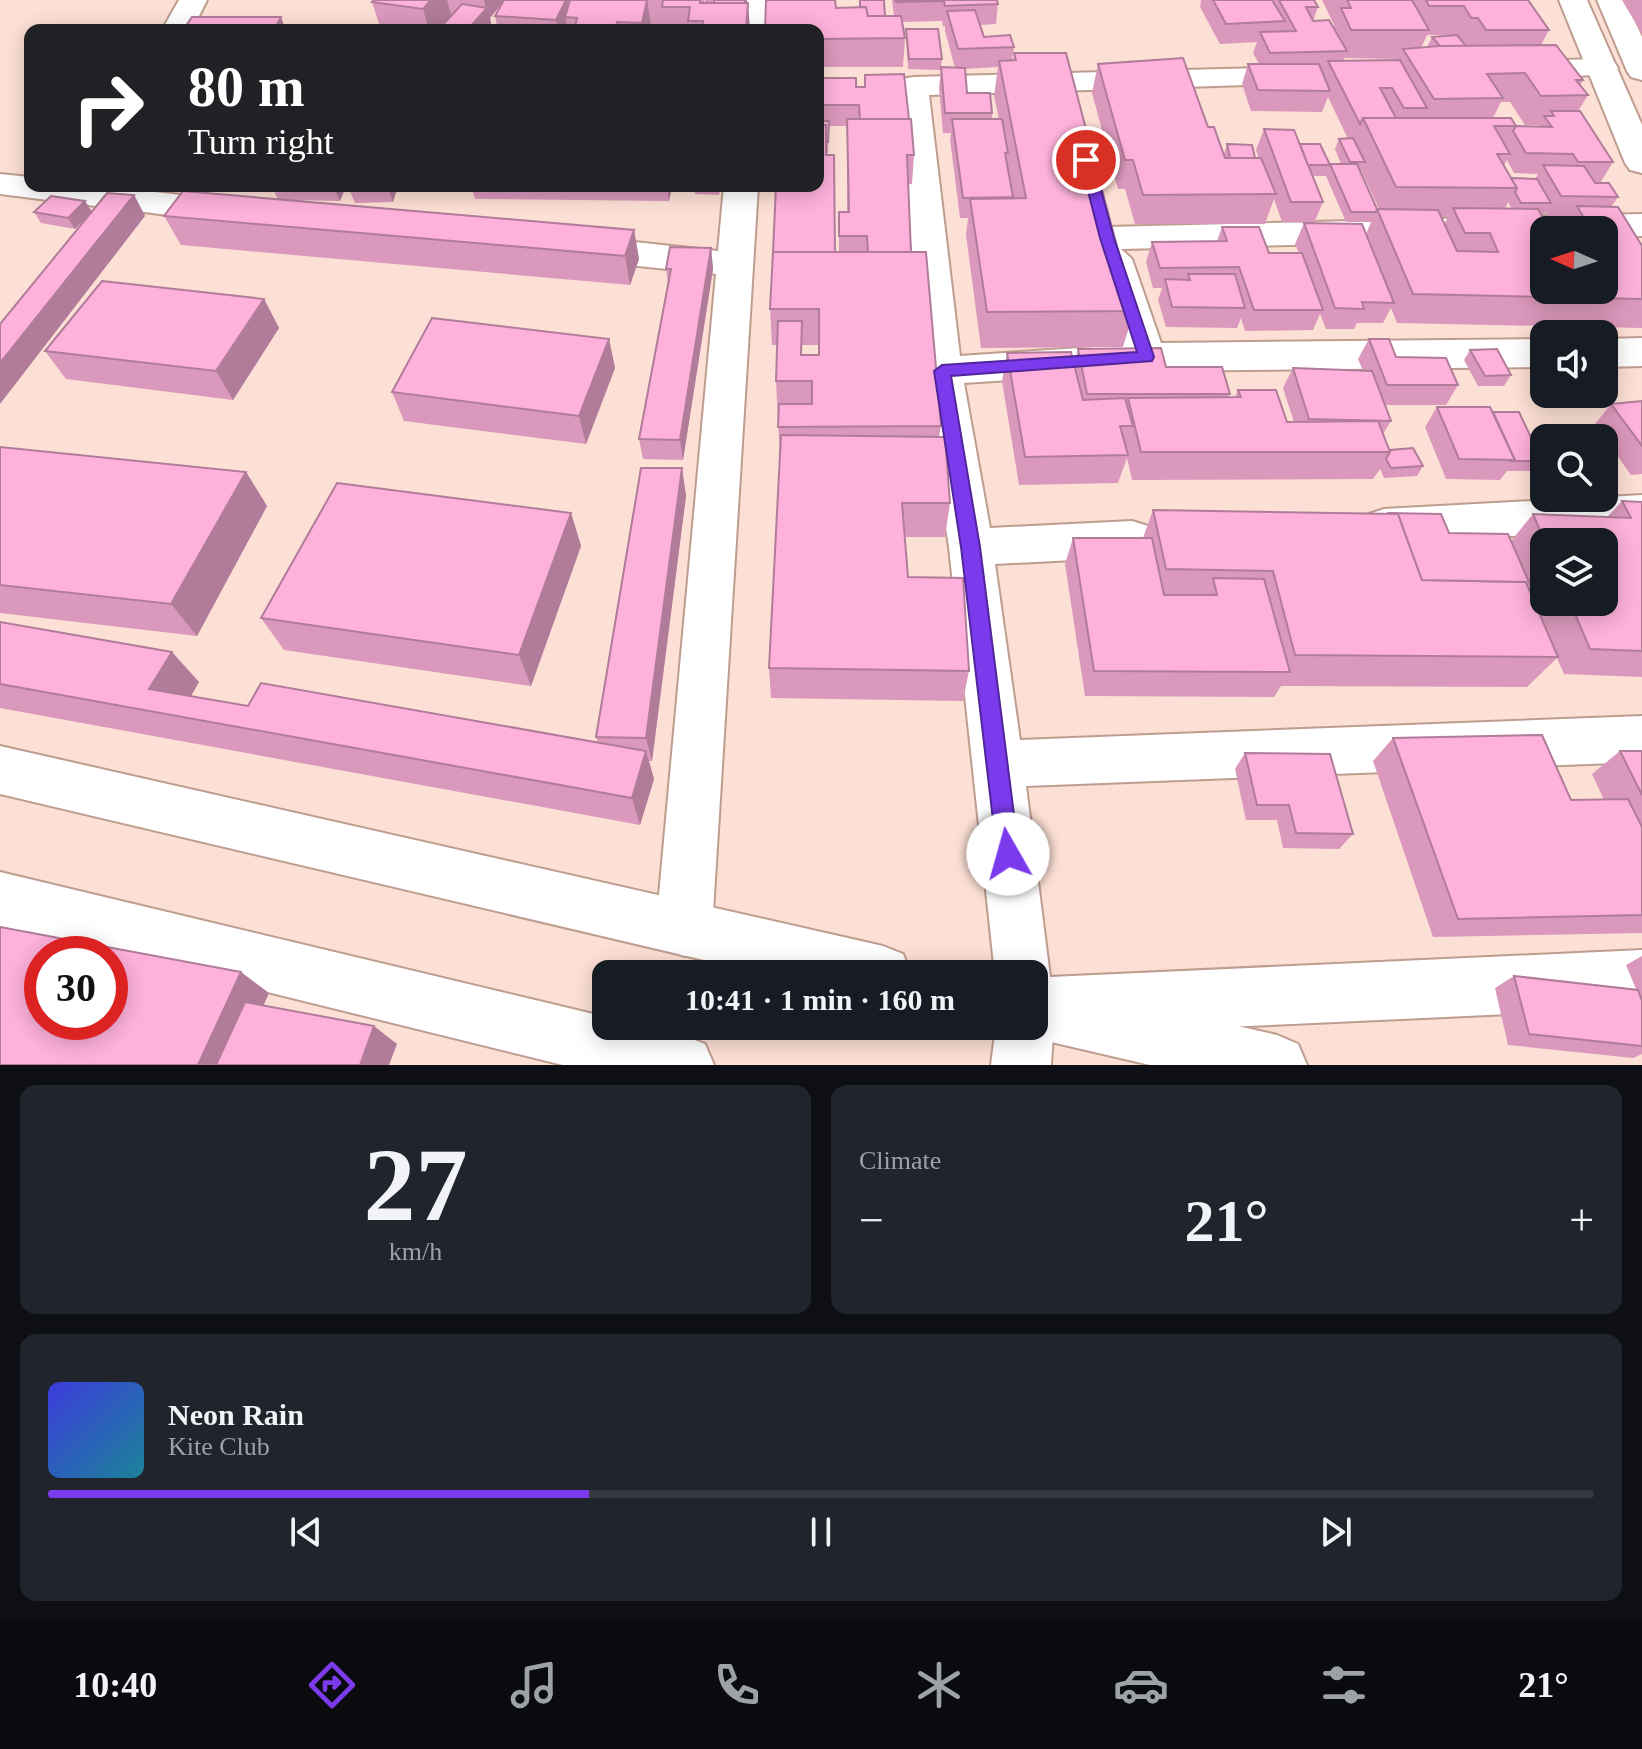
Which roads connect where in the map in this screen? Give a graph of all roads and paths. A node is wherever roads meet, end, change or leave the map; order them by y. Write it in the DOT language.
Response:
graph roads {
  1 [pos="193,0"];
  2 [pos="755,0"];
  3 [pos="1573,0"];
  4 [pos="1611,0"];
  5 [pos="180,24"];
  6 [pos="753,24"];
  7 [pos="1603,68"];
  8 [pos="1477,71"];
  9 [pos="1642,71"];
  10 [pos="1335,75"];
  11 [pos="1642,163"];
  12 [pos="1,186"];
  13 [pos="24,188"];
  14 [pos="92,192"];
  15 [pos="741,192"];
  16 [pos="262,215"];
  17 [pos="1642,225"];
  18 [pos="546,245"];
  19 [pos="735,264"];
  20 [pos="1642,352"];
  21 [pos="1530,353"];
  22 [pos="1618,353"];
  23 [pos="1146,357"];
  24 [pos="942,371"];
  25 [pos="1642,512"];
  26 [pos="1345,528"];
  27 [pos="1174,537"];
  28 [pos="971,547"];
  29 [pos="1642,739"];
  30 [pos="997,764"];
  31 [pos="0,770"];
  32 [pos="0,899"];
  33 [pos="684,928"];
  34 [pos="822,960"];
  35 [pos="1021,960"];
  36 [pos="1642,979"];
  37 [pos="1048,1007"];
  38 [pos="1048,1011"];
  39 [pos="1024,1040"];
  40 [pos="684,1065"];
  41 [pos="1021,1065"];
  42 [pos="1277,1065"];
  1 -- 5 [label="street"];
  2 -- 6 [label="street"];
  3 -- 7 [label="street"];
  4 -- 9 [label="street"];
  7 -- 8 [label="street"];
  7 -- 11 [label="street"];
  10 -- 24 [label="street"];
  12 -- 13 [label="street"];
  14 -- 16 [label="street"];
  15 -- 19 [label="street"];
  17 -- 23 [label="street"];
  18 -- 19 [label="street"];
  19 -- 33 [label="street"];
  20 -- 22 [label="street"];
  21 -- 23 [label="street"];
  23 -- 24 [label="street"];
  24 -- 28 [label="street"];
  25 -- 26 [label="street"];
  27 -- 28 [label="street"];
  28 -- 30 [label="street"];
  29 -- 30 [label="street"];
  30 -- 35 [label="street"];
  31 -- 33 [label="street"];
  32 -- 40 [label="street"];
  33 -- 34 [label="street"];
  36 -- 37 [label="street"];
  38 -- 42 [label="street"];
  39 -- 41 [label="street"];
}
